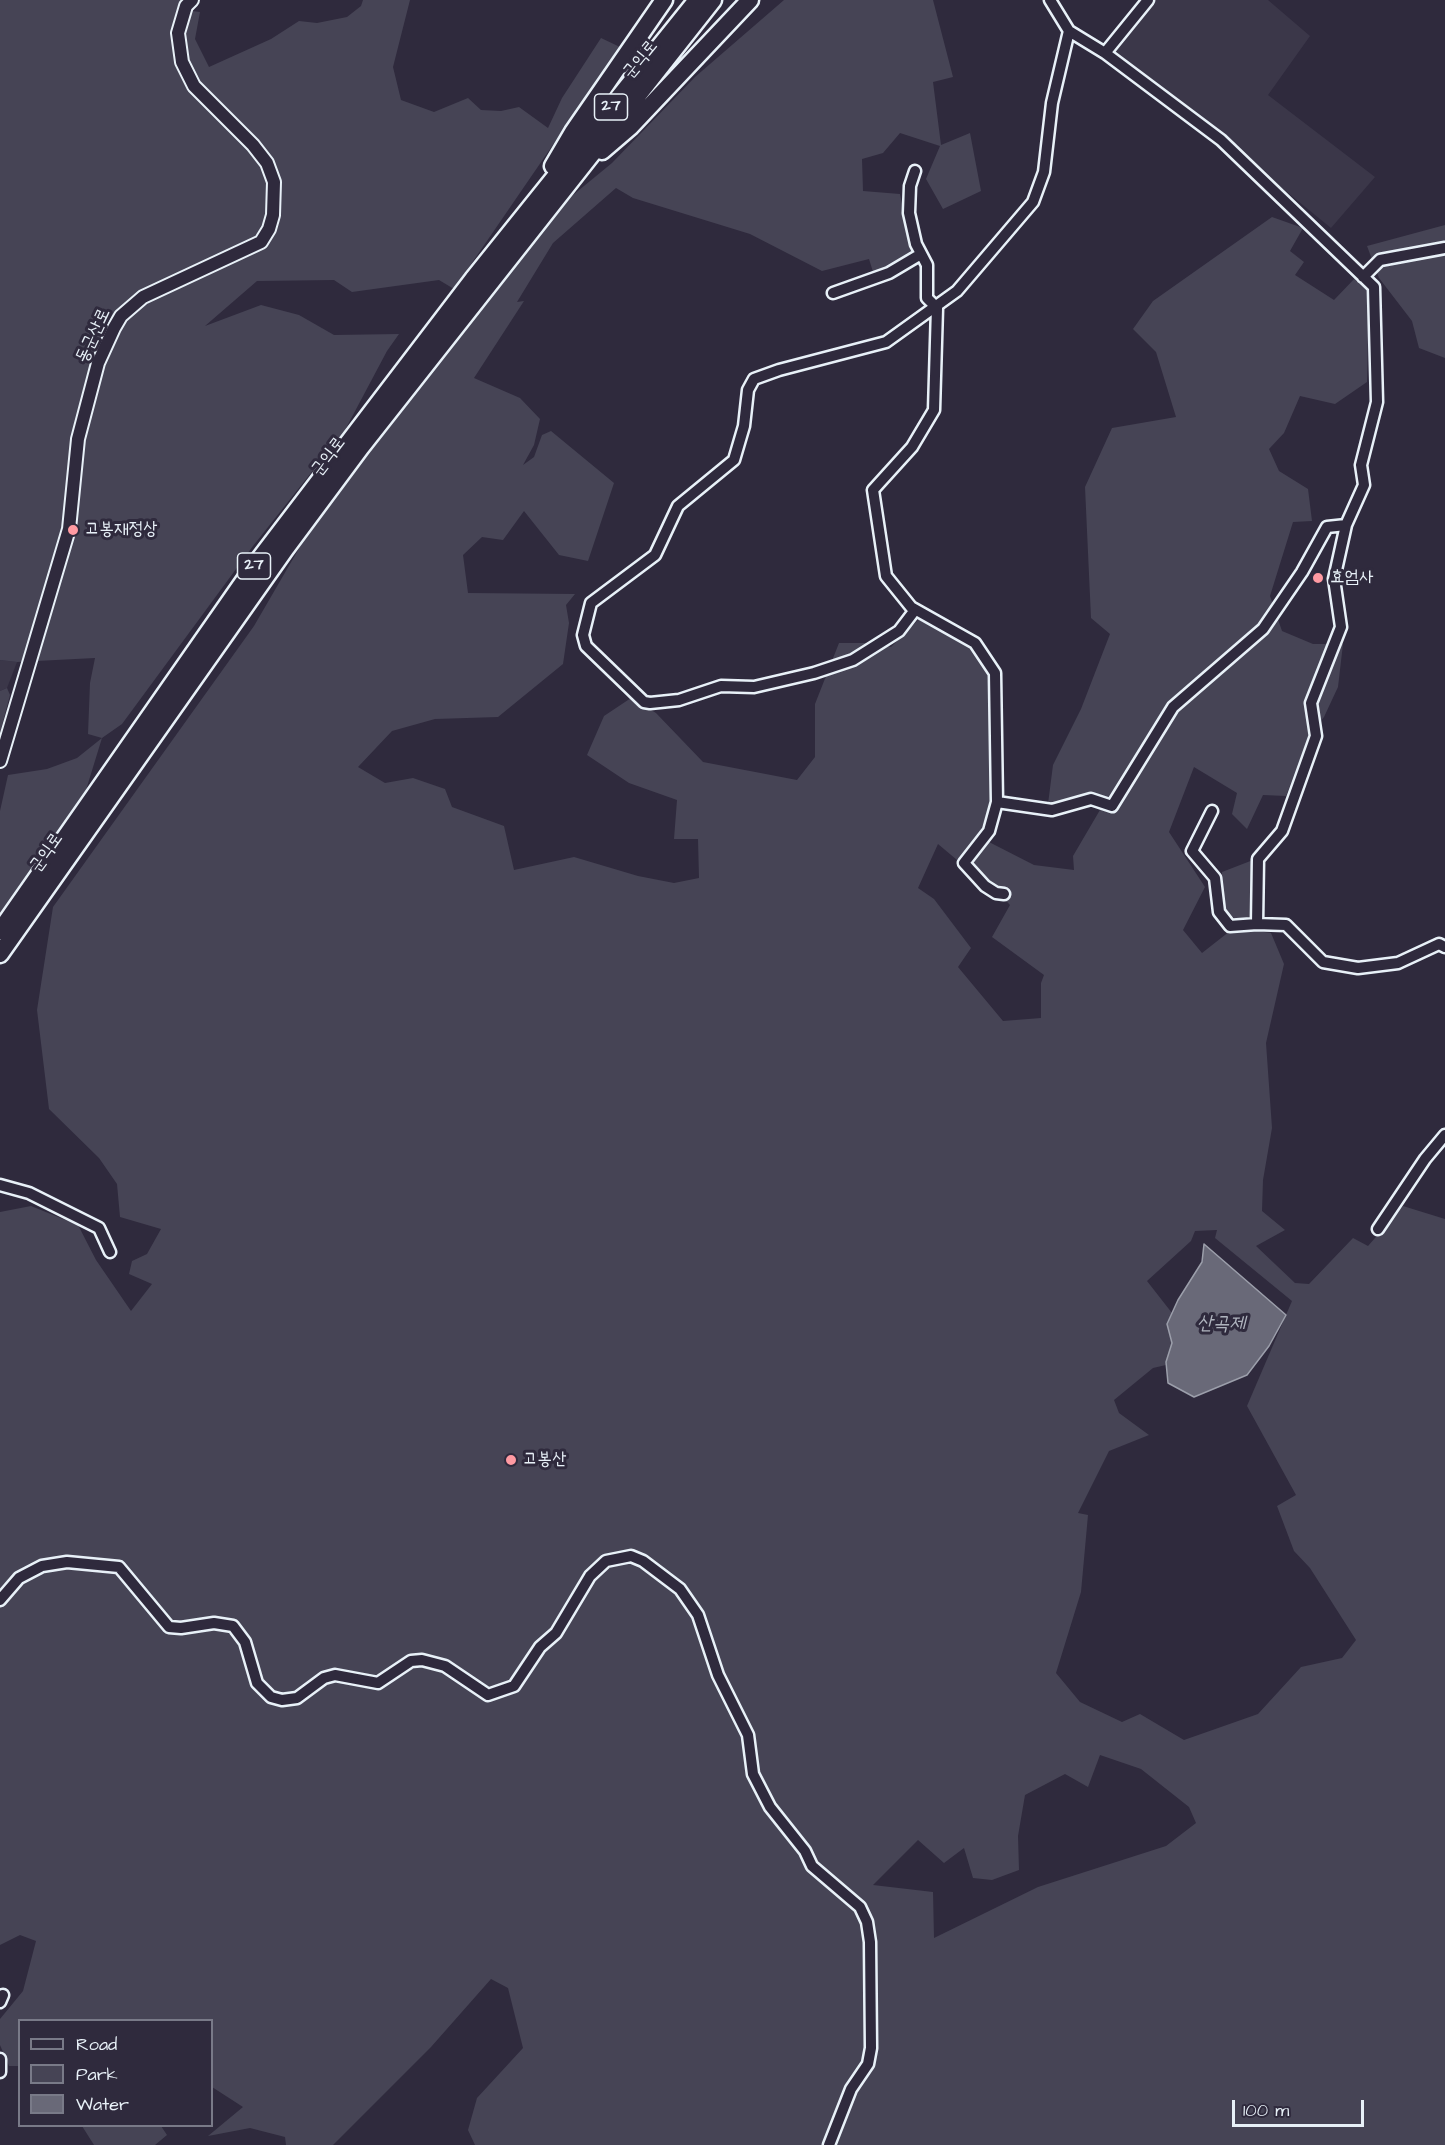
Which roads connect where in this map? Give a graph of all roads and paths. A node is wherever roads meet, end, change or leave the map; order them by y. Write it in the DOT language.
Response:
graph roads {
  1 [pos="192,0"];
  2 [pos="664,0"];
  3 [pos="697,0"];
  4 [pos="713,0"];
  5 [pos="750,0"];
  6 [pos="1050,0"];
  7 [pos="1148,0"];
  8 [pos="1070,31"];
  9 [pos="1105,53"];
  10 [pos="915,171"];
  11 [pos="570,179"];
  12 [pos="526,214"];
  13 [pos="1445,248"];
  14 [pos="921,254"];
  15 [pos="1363,277"];
  16 [pos="833,294"];
  17 [pos="937,308"];
  18 [pos="1346,525"];
  19 [pos="915,610"];
  20 [pos="0,761"];
  21 [pos="997,802"];
  22 [pos="1212,811"];
  23 [pos="1004,894"];
  24 [pos="1257,924"];
  25 [pos="0,931"];
  26 [pos="1445,947"];
  27 [pos="0,954"];
  28 [pos="1445,1135"];
  29 [pos="0,1185"];
  30 [pos="1378,1229"];
  31 [pos="110,1252"];
  32 [pos="0,1600"];
  33 [pos="0,2059"];
  34 [pos="0,2072"];
  35 [pos="830,2145"];
  1 -- 20 [label="street, 동군산로"];
  2 -- 12 [label="highway"];
  3 -- 12 [label="highway, 군익로 / 27"];
  4 -- 11 [label="highway, 군익로 / 27"];
  5 -- 11 [label="highway"];
  6 -- 8 [label="street"];
  7 -- 9 [label="street"];
  8 -- 9 [label="street"];
  8 -- 17 [label="street"];
  9 -- 15 [label="street"];
  10 -- 14 [label="street"];
  11 -- 27 [label="highway, 군익로 / 27"];
  12 -- 25 [label="highway, 군익로 / 27"];
  13 -- 15 [label="street"];
  14 -- 16 [label="street"];
  14 -- 17 [label="street"];
  15 -- 18 [label="street"];
  17 -- 19 [label="street"];
  17 -- 19 [label="street"];
  18 -- 21 [label="street"];
  18 -- 24 [label="street"];
  19 -- 21 [label="street"];
  21 -- 23 [label="street"];
  22 -- 24 [label="street"];
  24 -- 26 [label="street"];
  28 -- 30 [label="street"];
  29 -- 31 [label="street"];
  32 -- 35 [label="street"];
  33 -- 34 [label="street"];
}
